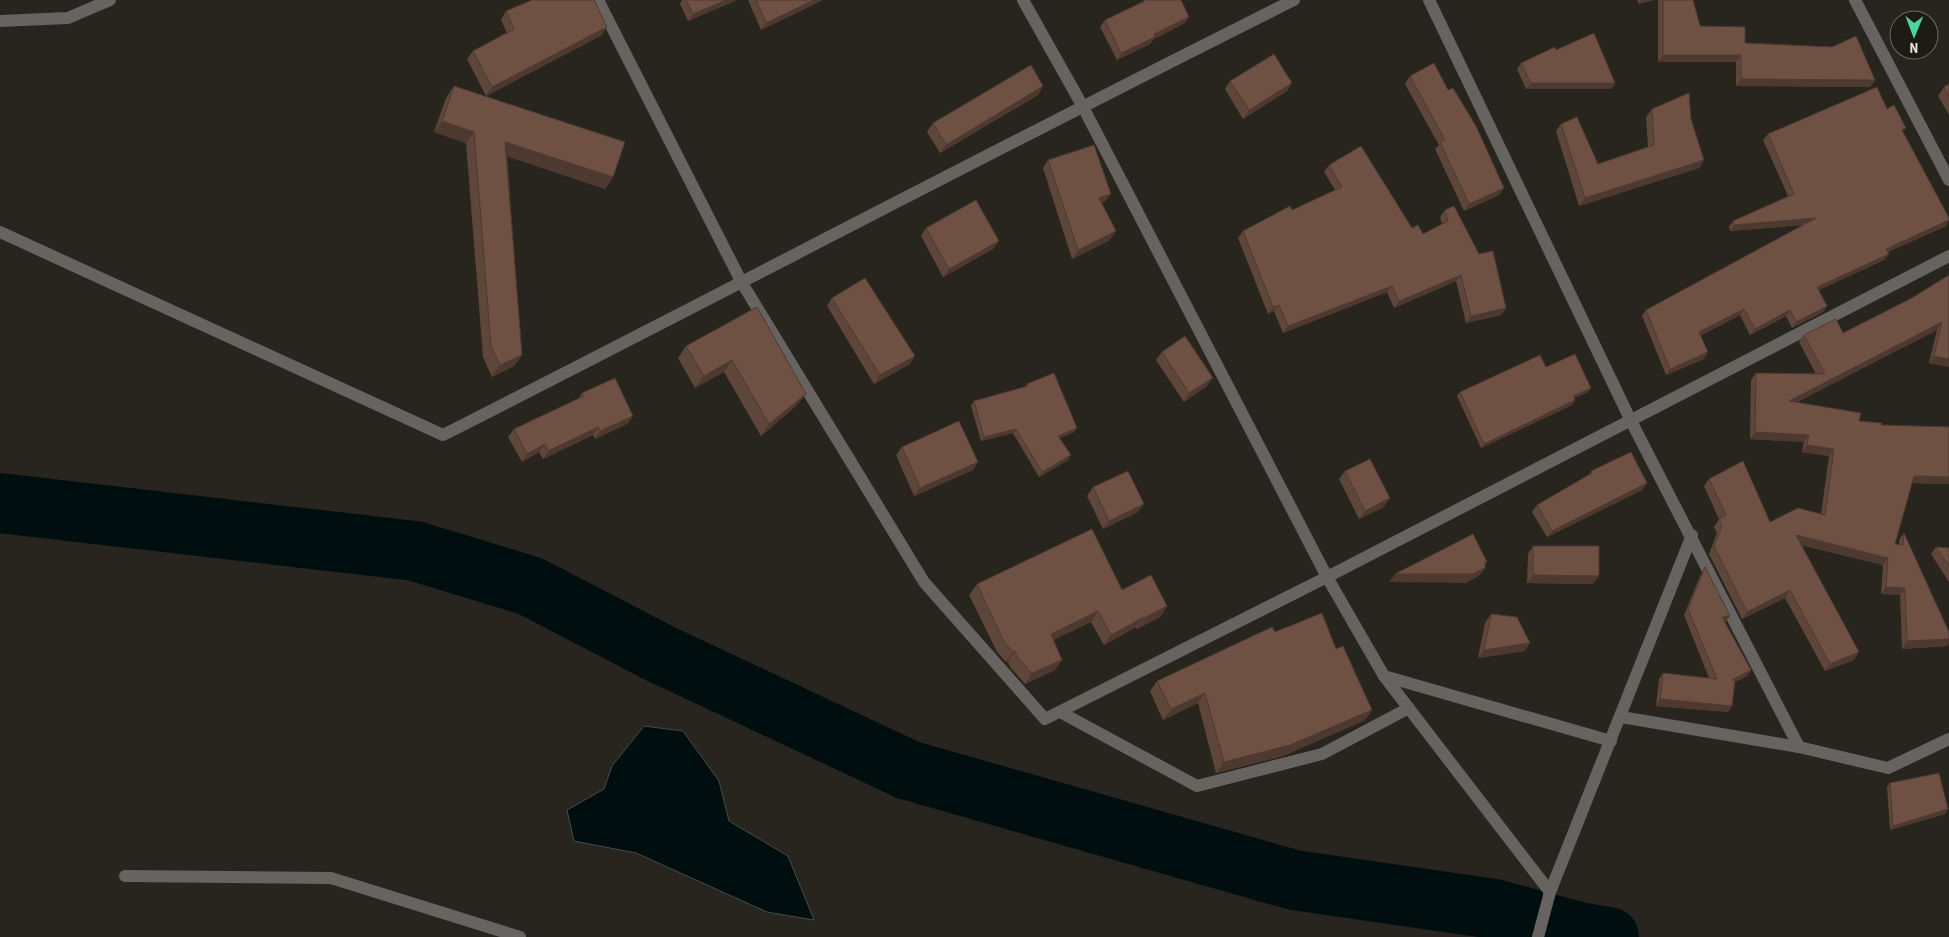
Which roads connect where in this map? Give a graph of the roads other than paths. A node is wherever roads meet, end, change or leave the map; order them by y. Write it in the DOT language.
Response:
graph roads {
  1 [pos="110,0"];
  2 [pos="598,0"];
  3 [pos="1023,0"];
  4 [pos="1294,0"];
  5 [pos="1429,0"];
  6 [pos="1855,0"];
  7 [pos="0,22"];
  8 [pos="1082,105"];
  9 [pos="1949,180"];
  10 [pos="0,232"];
  11 [pos="1949,256"];
  12 [pos="742,283"];
  13 [pos="1631,420"];
  14 [pos="1692,535"];
  15 [pos="1327,577"];
  16 [pos="1384,676"];
  17 [pos="1409,708"];
  18 [pos="1060,712"];
  19 [pos="1621,716"];
  20 [pos="1949,739"];
  21 [pos="1611,741"];
  22 [pos="1799,746"];
  23 [pos="126,876"];
  24 [pos="1550,892"];
  25 [pos="520,937"];
  26 [pos="1538,937"];
  1 -- 7 [label="street"];
  2 -- 12 [label="street"];
  3 -- 8 [label="street"];
  4 -- 8 [label="street"];
  5 -- 13 [label="street"];
  6 -- 9 [label="street"];
  8 -- 12 [label="street"];
  8 -- 15 [label="street"];
  10 -- 12 [label="street"];
  11 -- 13 [label="street"];
  12 -- 18 [label="street"];
  13 -- 14 [label="street"];
  13 -- 15 [label="street"];
  14 -- 19 [label="street"];
  14 -- 22 [label="street"];
  15 -- 16 [label="street"];
  15 -- 18 [label="street"];
  16 -- 17 [label="street"];
  16 -- 21 [label="street"];
  17 -- 18 [label="street"];
  17 -- 24 [label="street"];
  19 -- 21 [label="street"];
  19 -- 22 [label="street"];
  20 -- 22 [label="street"];
  21 -- 24 [label="street"];
  23 -- 25 [label="street"];
  24 -- 26 [label="street"];
}
